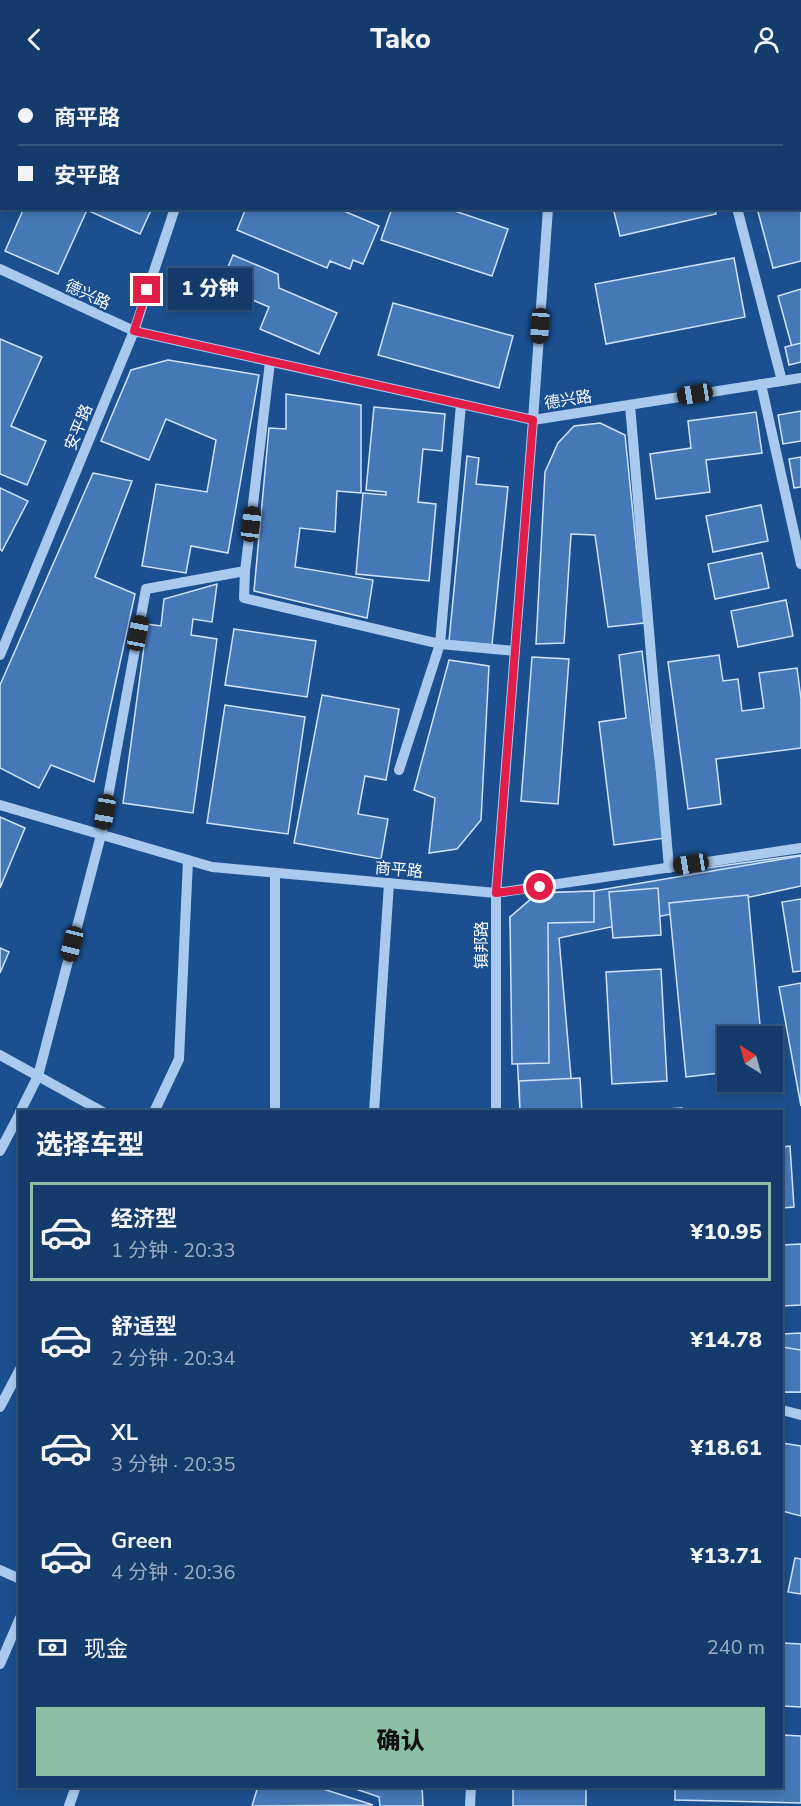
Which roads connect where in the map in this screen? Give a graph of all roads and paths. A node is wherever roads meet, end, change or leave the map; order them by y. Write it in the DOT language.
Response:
graph roads {
  1 [pos="174,210"];
  2 [pos="548,210"];
  3 [pos="738,210"];
  4 [pos="0,270"];
  5 [pos="134,331"];
  6 [pos="270,362"];
  7 [pos="801,378"];
  8 [pos="782,381"];
  9 [pos="761,384"];
  10 [pos="460,404"];
  11 [pos="630,405"];
  12 [pos="533,420"];
  13 [pos="801,564"];
  14 [pos="245,571"];
  15 [pos="440,644"];
  16 [pos="515,651"];
  17 [pos="0,655"];
  18 [pos="399,770"];
  19 [pos="0,805"];
  20 [pos="101,835"];
  21 [pos="801,848"];
  22 [pos="188,860"];
  23 [pos="669,868"];
  24 [pos="275,873"];
  25 [pos="389,883"];
  26 [pos="496,893"];
  27 [pos="0,1055"];
  28 [pos="38,1076"];
  29 [pos="21,1110"];
  30 [pos="99,1110"];
  31 [pos="155,1110"];
  32 [pos="275,1110"];
  33 [pos="374,1110"];
  34 [pos="496,1110"];
  35 [pos="18,1116"];
  36 [pos="0,1151"];
  37 [pos="18,1373"];
  38 [pos="0,1407"];
  39 [pos="783,1410"];
  40 [pos="801,1415"];
  41 [pos="0,1570"];
  42 [pos="18,1578"];
  43 [pos="18,1623"];
  44 [pos="0,1664"];
  45 [pos="75,1788"];
  46 [pos="471,1788"];
  47 [pos="69,1806"];
  48 [pos="470,1806"];
  1 -- 5 [label="street, 安平路"];
  2 -- 12 [label="street, 镇邦路"];
  3 -- 8 [label="street"];
  4 -- 5 [label="street, 德兴路"];
  5 -- 6 [label="street, 德兴路"];
  5 -- 17 [label="street, 安平路"];
  6 -- 10 [label="street, 德兴路"];
  6 -- 14 [label="street"];
  7 -- 8 [label="street, 德兴路"];
  8 -- 9 [label="street, 德兴路"];
  9 -- 11 [label="street, 德兴路"];
  9 -- 13 [label="street"];
  10 -- 12 [label="street, 德兴路"];
  10 -- 15 [label="street"];
  11 -- 12 [label="street, 德兴路"];
  11 -- 23 [label="street"];
  12 -- 16 [label="street, 镇邦路"];
  14 -- 15 [label="street"];
  14 -- 20 [label="street"];
  15 -- 16 [label="street"];
  15 -- 18 [label="street"];
  16 -- 26 [label="street, 镇邦路"];
  19 -- 20 [label="street, 商平路"];
  20 -- 22 [label="street, 商平路"];
  20 -- 28 [label="street"];
  21 -- 23 [label="street, 商平路"];
  22 -- 24 [label="street, 商平路"];
  22 -- 31 [label="street"];
  23 -- 26 [label="street, 商平路"];
  24 -- 25 [label="street, 商平路"];
  24 -- 32 [label="street"];
  25 -- 26 [label="street, 商平路"];
  25 -- 33 [label="street"];
  26 -- 34 [label="street, 镇邦路"];
  27 -- 28 [label="street"];
  28 -- 29 [label="street"];
  28 -- 30 [label="street"];
  35 -- 36 [label="street"];
  37 -- 38 [label="street"];
  39 -- 40 [label="street"];
  41 -- 42 [label="street"];
  43 -- 44 [label="street"];
  45 -- 47 [label="street"];
  46 -- 48 [label="street"];
}
